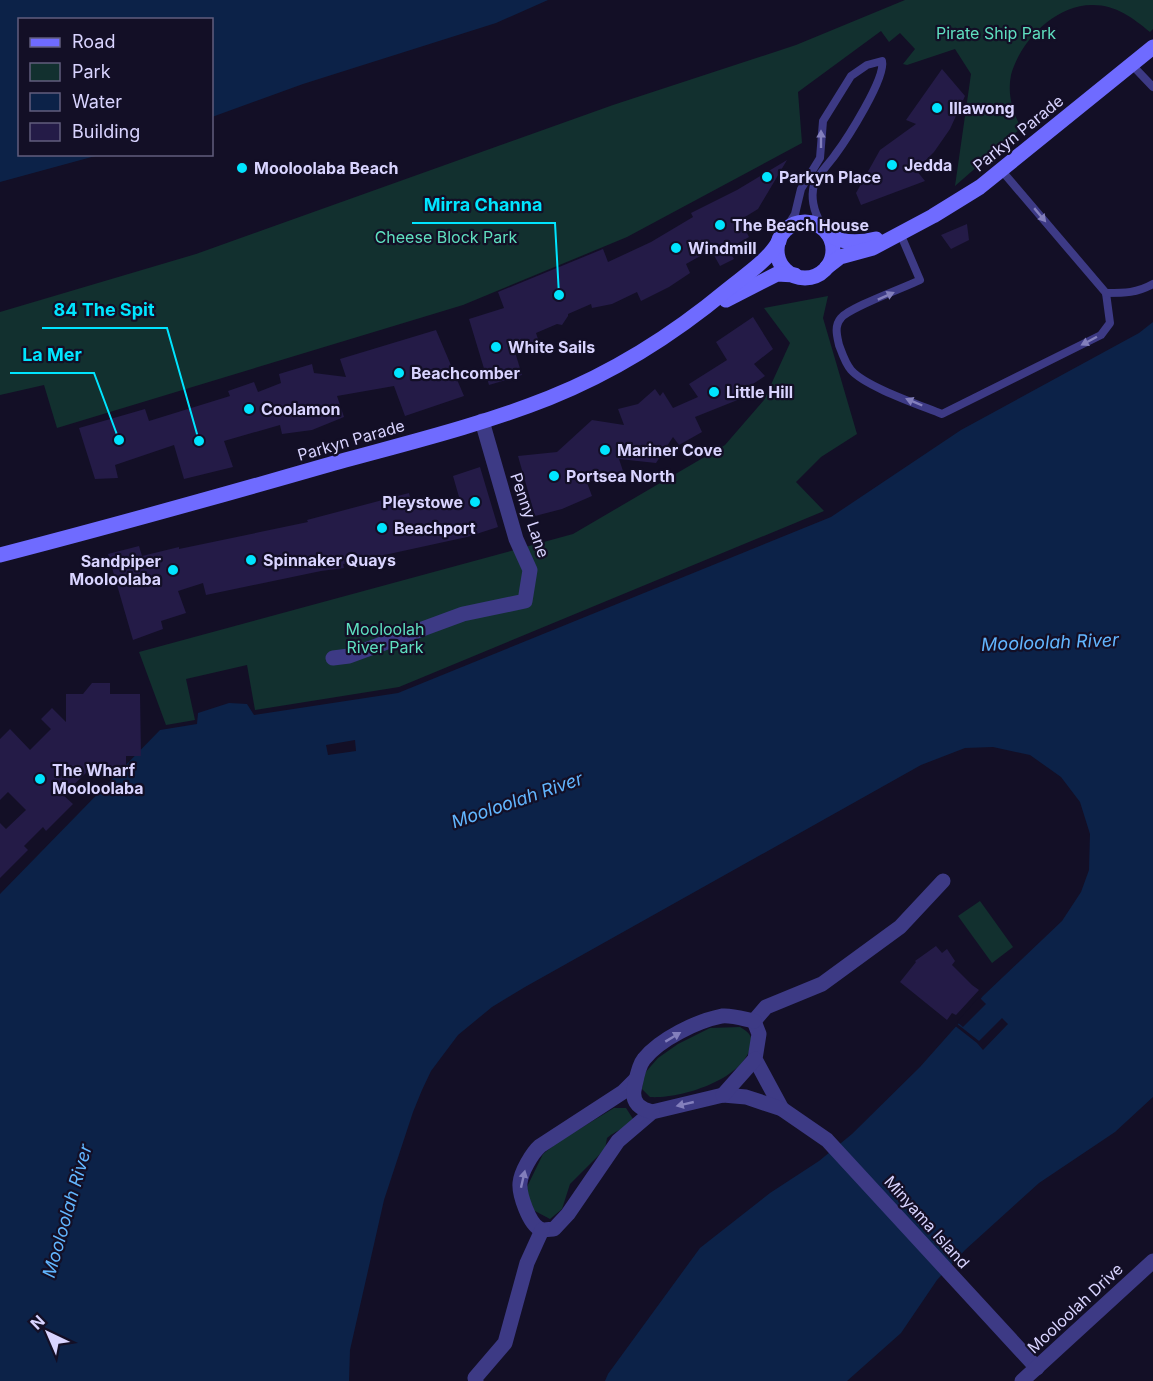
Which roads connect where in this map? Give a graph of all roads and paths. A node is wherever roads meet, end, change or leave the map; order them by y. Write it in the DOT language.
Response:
graph roads {
  1 [pos="1153,47"];
  2 [pos="1132,65"];
  3 [pos="1153,87"];
  4 [pos="1002,171"];
  5 [pos="826,231"];
  6 [pos="899,233"];
  7 [pos="782,236"];
  8 [pos="827,267"];
  9 [pos="795,275"];
  10 [pos="1153,284"];
  11 [pos="1106,293"];
  12 [pos="694,317"];
  13 [pos="482,421"];
  14 [pos="0,555"];
  15 [pos="333,658"];
  16 [pos="943,881"];
  17 [pos="754,1021"];
  18 [pos="755,1059"];
  19 [pos="636,1079"];
  20 [pos="723,1095"];
  21 [pos="782,1109"];
  22 [pos="652,1112"];
  23 [pos="542,1230"];
  24 [pos="1153,1260"];
  25 [pos="1037,1368"];
  26 [pos="476,1381"];
  27 [pos="1022,1381"];
  1 -- 2 [label="street, Parkyn Parade"];
  2 -- 3 [label="lane"];
  2 -- 4 [label="street, Parkyn Parade"];
  4 -- 6 [label="street, Parkyn Parade"];
  4 -- 11 [label="lane, one-way"];
  5 -- 6 [label="street, Parkyn Parade"];
  5 -- 7 [label="street"];
  7 -- 5 [label="lane, one-way"];
  5 -- 8 [label="street"];
  6 -- 8 [label="street, Parkyn Parade"];
  11 -- 6 [label="lane, one-way"];
  7 -- 9 [label="street"];
  7 -- 12 [label="street, Parkyn Parade"];
  8 -- 9 [label="street"];
  9 -- 12 [label="street, Parkyn Parade"];
  10 -- 11 [label="lane"];
  12 -- 13 [label="street, Parkyn Parade"];
  13 -- 14 [label="street, Parkyn Parade"];
  13 -- 15 [label="street, Penny Lane"];
  16 -- 17 [label="street"];
  17 -- 18 [label="street"];
  19 -- 17 [label="street, one-way"];
  18 -- 20 [label="street"];
  18 -- 21 [label="street, Minyama Island"];
  19 -- 22 [label="street"];
  23 -- 19 [label="street, one-way"];
  20 -- 21 [label="street, Minyama Island"];
  20 -- 22 [label="street, Minyama Island, one-way"];
  21 -- 25 [label="street, Minyama Island"];
  22 -- 23 [label="street, Minyama Island"];
  23 -- 26 [label="street"];
  24 -- 25 [label="street, Mooloolah Drive"];
  25 -- 27 [label="street, Mooloolah Drive"];
}
